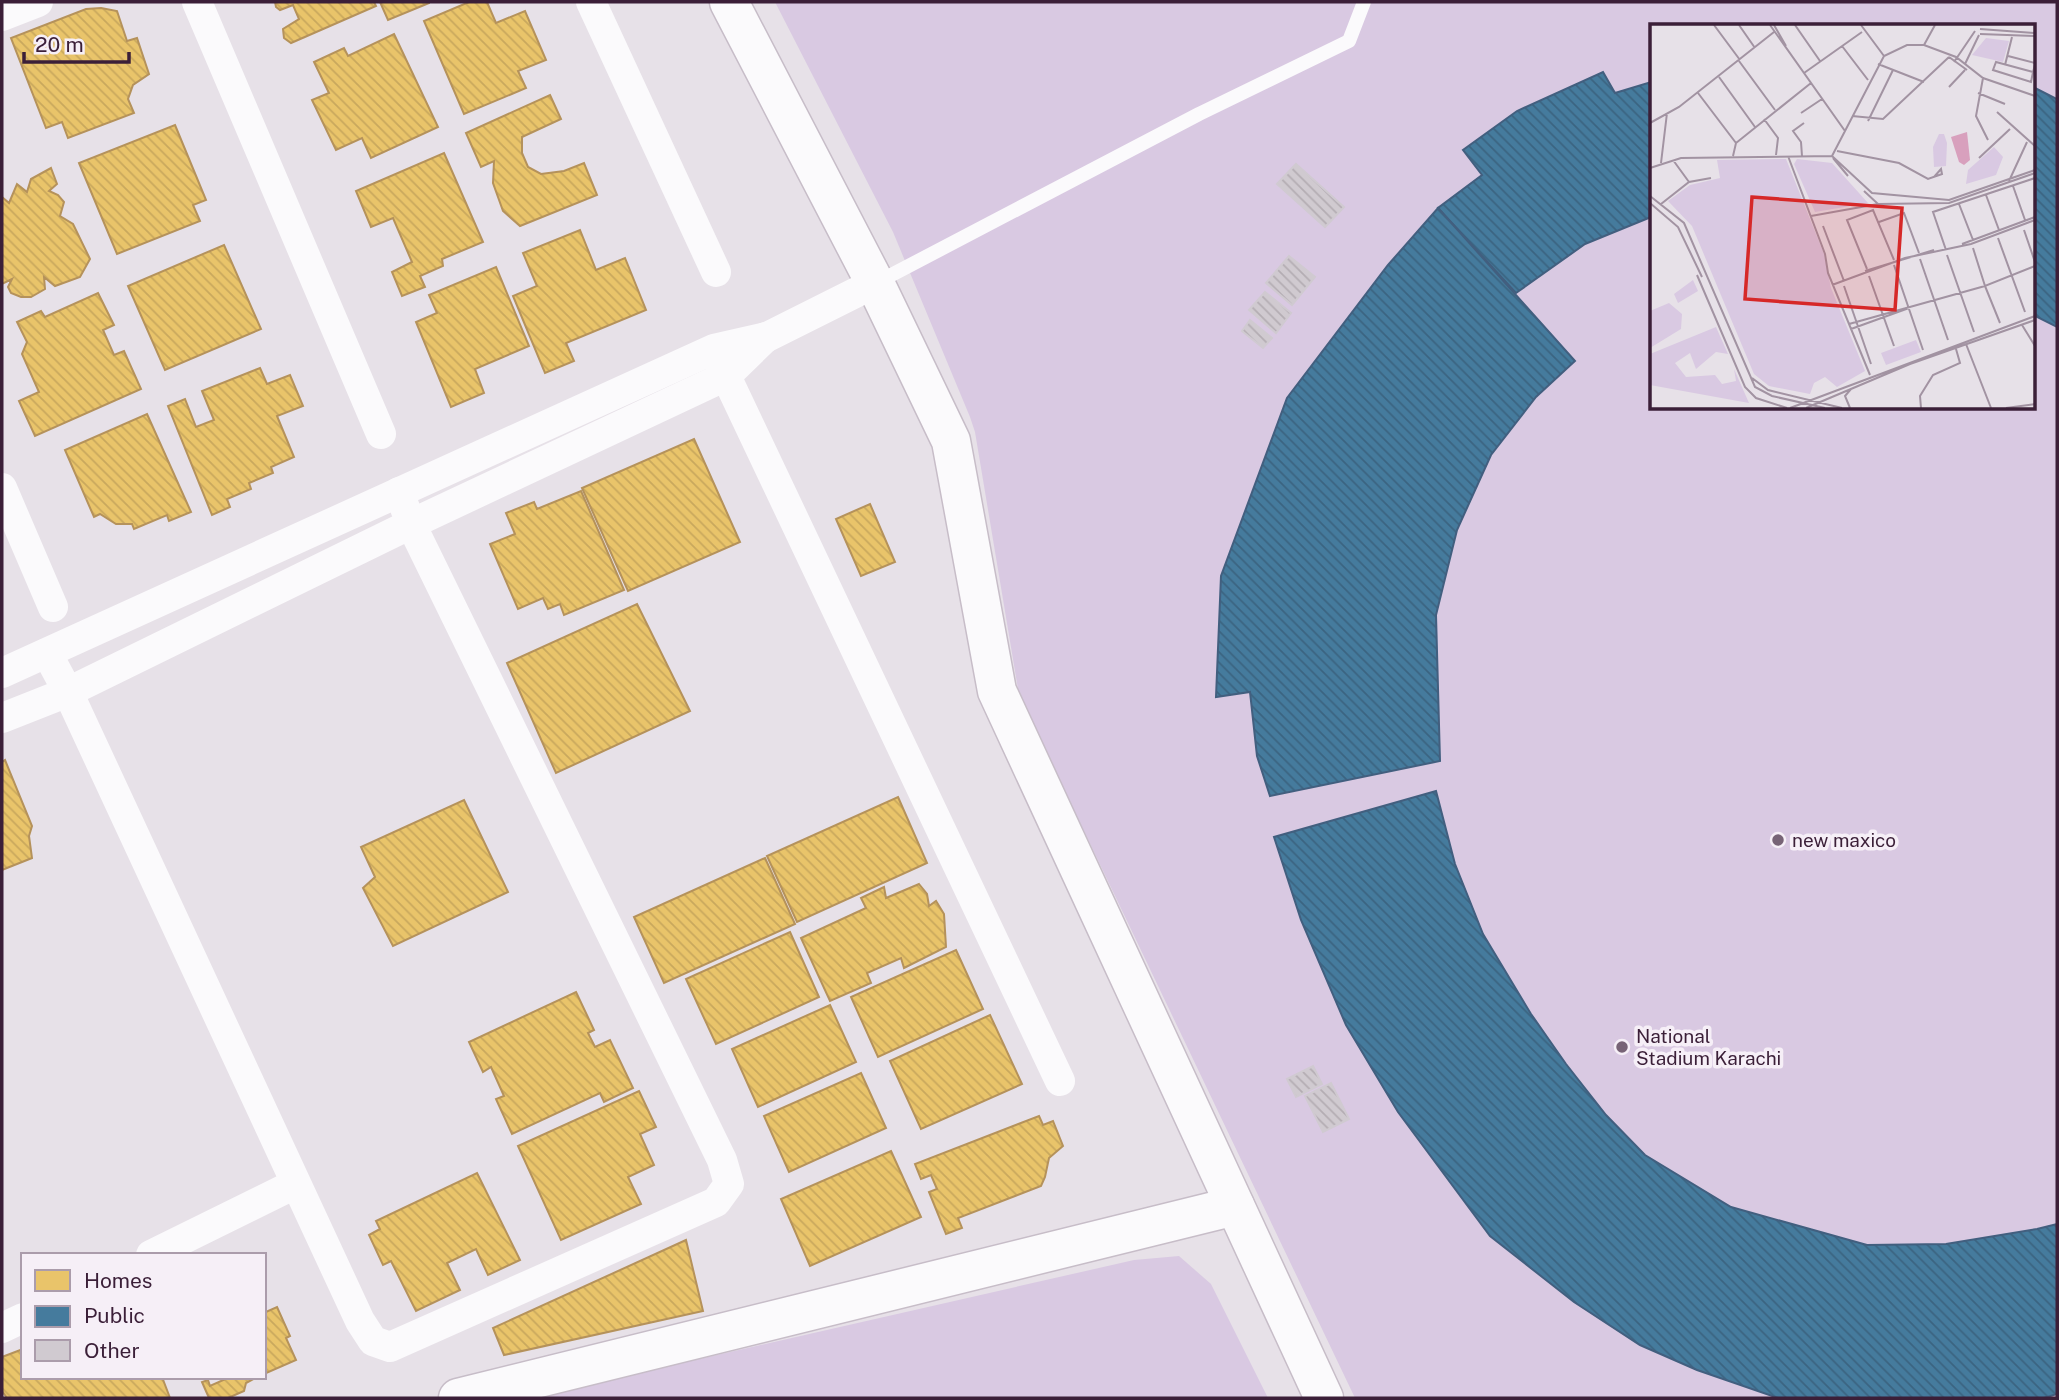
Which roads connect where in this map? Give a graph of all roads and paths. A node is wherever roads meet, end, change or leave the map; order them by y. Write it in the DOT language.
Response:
graph roads {
  1 [pos="38,2"];
  2 [pos="197,2"];
  3 [pos="592,2"];
  4 [pos="729,2"];
  5 [pos="1364,2"];
  6 [pos="2,16"];
  7 [pos="716,272"];
  8 [pos="876,283"];
  9 [pos="766,337"];
  10 [pos="713,349"];
  11 [pos="726,376"];
  12 [pos="381,434"];
  13 [pos="2,488"];
  14 [pos="399,492"];
  15 [pos="411,524"];
  16 [pos="53,607"];
  17 [pos="47,653"];
  18 [pos="2,674"];
  19 [pos="68,692"];
  20 [pos="2,718"];
  21 [pos="1060,1081"];
  22 [pos="295,1184"];
  23 [pos="1235,1206"];
  24 [pos="155,1253"];
  25 [pos="21,1319"];
  26 [pos="2,1328"];
  27 [pos="476,1396"];
  28 [pos="1324,1398"];
  1 -- 6 [label="street"];
  2 -- 12 [label="street"];
  3 -- 7 [label="street"];
  4 -- 8 [label="street"];
  5 -- 8 [label="lane"];
  8 -- 9 [label="street"];
  8 -- 23 [label="street"];
  9 -- 10 [label="street"];
  9 -- 11 [label="street"];
  10 -- 11 [label="street"];
  10 -- 14 [label="street"];
  11 -- 15 [label="street"];
  11 -- 21 [label="street"];
  13 -- 16 [label="street"];
  14 -- 15 [label="street"];
  14 -- 17 [label="street"];
  15 -- 19 [label="street"];
  15 -- 22 [label="street"];
  17 -- 18 [label="street"];
  17 -- 19 [label="street"];
  19 -- 20 [label="street"];
  19 -- 22 [label="street"];
  22 -- 24 [label="street"];
  23 -- 27 [label="street"];
  23 -- 28 [label="street"];
  25 -- 26 [label="street"];
}
